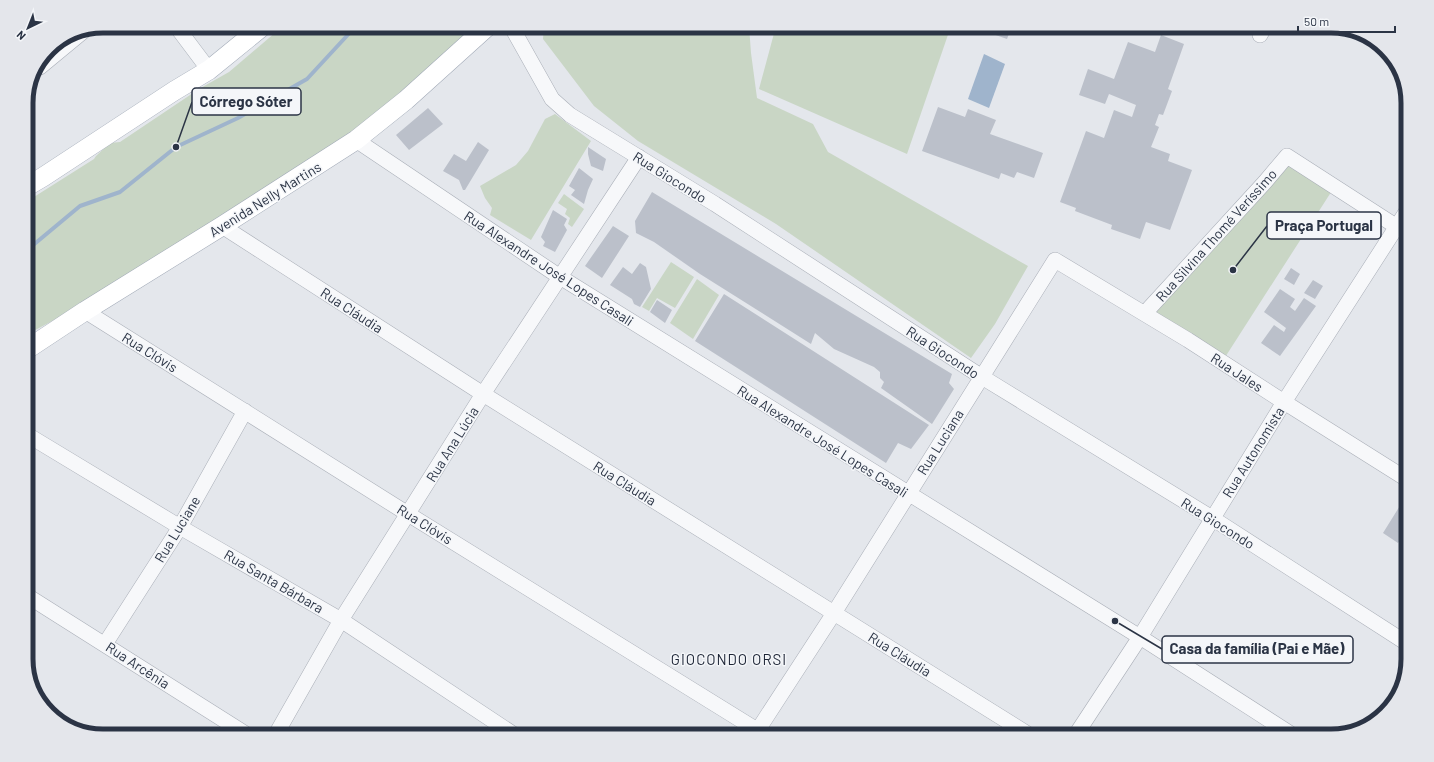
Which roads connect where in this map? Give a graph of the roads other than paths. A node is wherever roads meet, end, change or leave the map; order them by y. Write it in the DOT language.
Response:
graph roads {
  1 [pos="181,33"];
  2 [pos="254,33"];
  3 [pos="480,33"];
  4 [pos="515,33"];
  5 [pos="73,40"];
  6 [pos="45,64"];
  7 [pos="209,70"];
  8 [pos="356,140"];
  9 [pos="639,157"];
  10 [pos="33,183"];
  11 [pos="222,226"];
  12 [pos="1401,229"];
  13 [pos="1401,231"];
  14 [pos="1065,265"];
  15 [pos="560,277"];
  16 [pos="85,310"];
  17 [pos="1145,313"];
  18 [pos="33,345"];
  19 [pos="982,377"];
  20 [pos="483,394"];
  21 [pos="1284,402"];
  22 [pos="245,412"];
  23 [pos="33,438"];
  24 [pos="1401,476"];
  25 [pos="908,494"];
  26 [pos="408,514"];
  27 [pos="1212,518"];
  28 [pos="180,527"];
  29 [pos="33,599"];
  30 [pos="834,613"];
  31 [pos="341,620"];
  32 [pos="1140,637"];
  33 [pos="1401,640"];
  34 [pos="105,644"];
  35 [pos="238,729"];
  36 [pos="278,729"];
  37 [pos="505,729"];
  38 [pos="751,729"];
  39 [pos="762,729"];
  40 [pos="1020,729"];
  41 [pos="1080,729"];
  42 [pos="1283,729"];
  1 -- 7 [label="street"];
  2 -- 7 [label="main road"];
  3 -- 8 [label="main road, Avenida Nelly Martins"];
  4 -- 9 [label="street, Rua Giocondo"];
  5 -- 6 [label="street"];
  7 -- 10 [label="main road"];
  8 -- 11 [label="main road, Avenida Nelly Martins"];
  8 -- 15 [label="street, Rua Alexandre José Lopes Casali"];
  9 -- 15 [label="street, Rua Ana Lúcia"];
  9 -- 19 [label="street, Rua Giocondo"];
  11 -- 16 [label="main road, Avenida Nelly Martins"];
  11 -- 20 [label="street, Rua Cláudia"];
  12 -- 17 [label="street, Rua Silvina Thomé Veríssimo"];
  13 -- 21 [label="street, Rua Autonomista"];
  14 -- 17 [label="street, Rua Jales"];
  14 -- 19 [label="street, Rua Luciana"];
  15 -- 20 [label="street, Rua Ana Lúcia"];
  15 -- 25 [label="street, Rua Alexandre José Lopes Casali"];
  16 -- 18 [label="main road, Avenida Nelly Martins"];
  16 -- 22 [label="street, Rua Clóvis"];
  17 -- 21 [label="street, Rua Jales"];
  19 -- 25 [label="street, Rua Luciana"];
  19 -- 27 [label="street, Rua Giocondo"];
  20 -- 26 [label="street, Rua Ana Lúcia"];
  20 -- 30 [label="street, Rua Cláudia"];
  21 -- 24 [label="street, Rua Jales"];
  21 -- 27 [label="street, Rua Autonomista"];
  22 -- 26 [label="street, Rua Clóvis"];
  22 -- 28 [label="street, Rua Luciane"];
  23 -- 28 [label="street, Rua Santa Bárbara"];
  25 -- 30 [label="street, Rua Luciana"];
  25 -- 32 [label="street, Rua Alexandre José Lopes Casali"];
  26 -- 31 [label="street, Rua Ana Lúcia"];
  26 -- 38 [label="street, Rua Clóvis"];
  27 -- 32 [label="street, Rua Autonomista"];
  27 -- 33 [label="street, Rua Giocondo"];
  28 -- 31 [label="street, Rua Santa Bárbara"];
  28 -- 34 [label="street, Rua Luciane"];
  29 -- 34 [label="street, Rua Arcênia"];
  30 -- 39 [label="street, Rua Luciana"];
  30 -- 40 [label="street, Rua Cláudia"];
  31 -- 36 [label="street, Rua Ana Lúcia"];
  31 -- 37 [label="street, Rua Santa Bárbara"];
  32 -- 41 [label="street, Rua Autonomista"];
  32 -- 42 [label="street, Rua Alexandre José Lopes Casali"];
  34 -- 35 [label="street, Rua Arcênia"];
}
